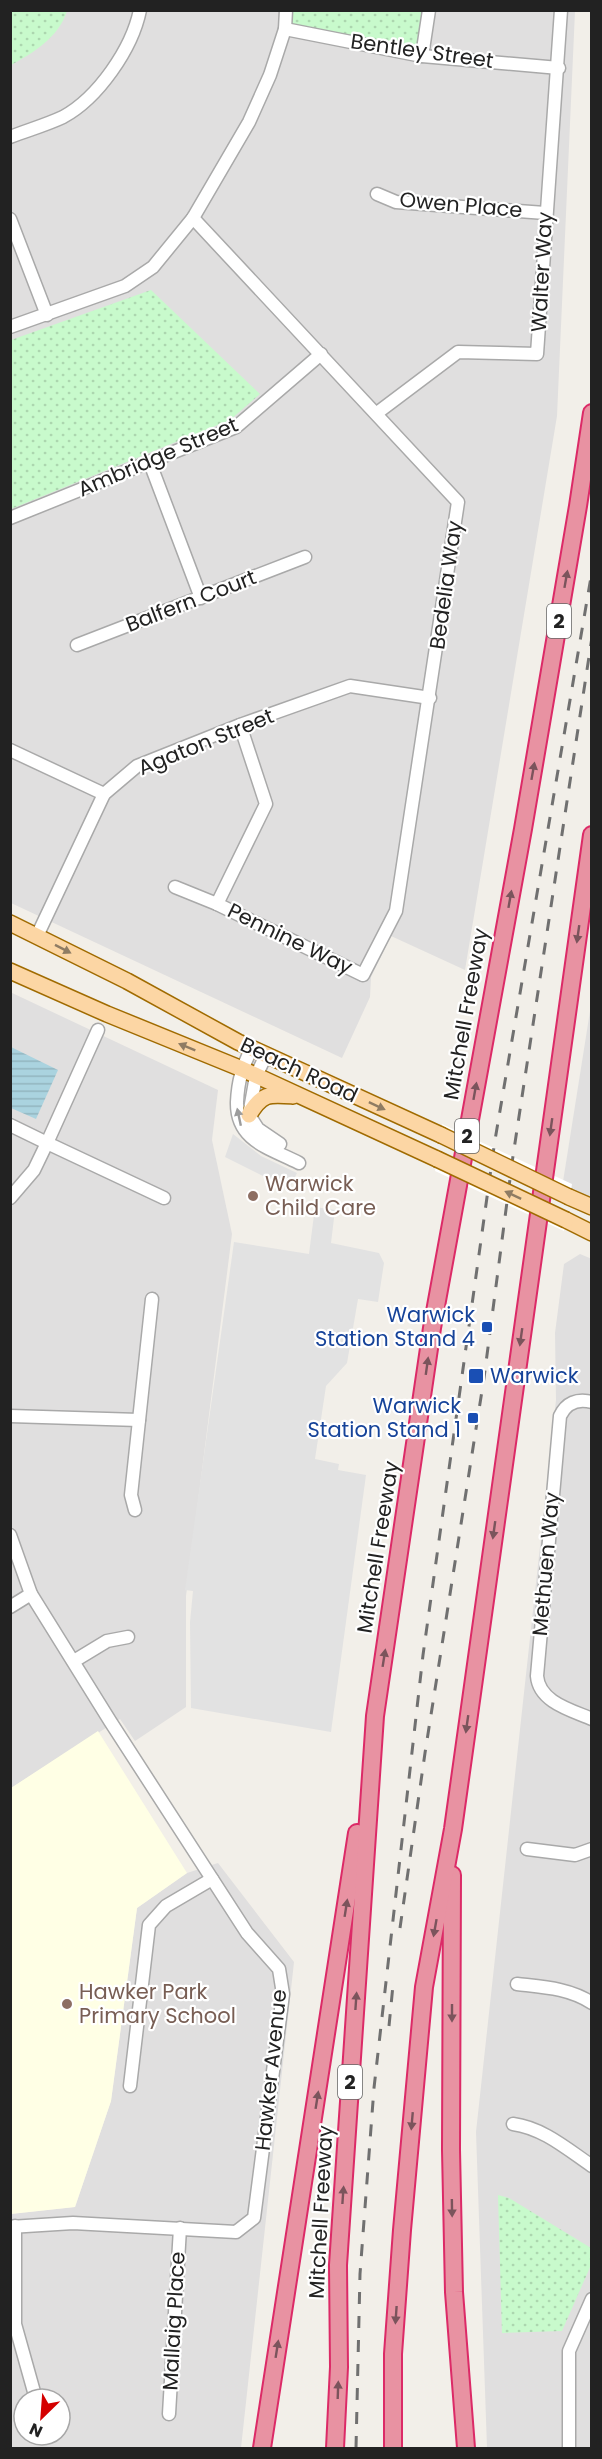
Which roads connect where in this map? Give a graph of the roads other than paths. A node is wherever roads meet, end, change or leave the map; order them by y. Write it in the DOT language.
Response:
graph roads {
  1 [pos="140,10"];
  2 [pos="286,10"];
  3 [pos="429,10"];
  4 [pos="561,10"];
  5 [pos="285,29"];
  6 [pos="422,56"];
  7 [pos="559,68"];
  8 [pos="10,137"];
  9 [pos="377,194"];
  10 [pos="545,213"];
  11 [pos="193,218"];
  12 [pos="10,219"];
  13 [pos="47,315"];
  14 [pos="10,327"];
  15 [pos="321,354"];
  16 [pos="377,413"];
  17 [pos="591,413"];
  18 [pos="150,463"];
  19 [pos="10,518"];
  20 [pos="304,557"];
  21 [pos="201,598"];
  22 [pos="77,645"];
  23 [pos="430,698"];
  24 [pos="240,725"];
  25 [pos="10,750"];
  26 [pos="104,794"];
  27 [pos="591,835"];
  28 [pos="175,887"];
  29 [pos="216,904"];
  30 [pos="10,923"];
  31 [pos="38,936"];
  32 [pos="10,970"];
  33 [pos="363,975"];
  34 [pos="98,1030"];
  35 [pos="259,1052"];
  36 [pos="242,1069"];
  37 [pos="256,1076"];
  38 [pos="302,1096"];
  39 [pos="249,1115"];
  40 [pos="10,1125"];
  41 [pos="47,1143"];
  42 [pos="280,1144"];
  43 [pos="299,1163"];
  44 [pos="10,1198"];
  45 [pos="164,1198"];
  46 [pos="591,1207"];
  47 [pos="591,1233"];
  48 [pos="152,1299"];
  49 [pos="591,1402"];
  50 [pos="10,1416"];
  51 [pos="139,1420"];
  52 [pos="135,1510"];
  53 [pos="10,1535"];
  54 [pos="31,1594"];
  55 [pos="10,1607"];
  56 [pos="128,1637"];
  57 [pos="74,1661"];
  58 [pos="375,1716"];
  59 [pos="591,1719"];
  60 [pos="453,1829"];
  61 [pos="591,1849"];
  62 [pos="527,1850"];
  63 [pos="212,1879"];
  64 [pos="517,1984"];
  65 [pos="591,2002"];
  66 [pos="130,2086"];
  67 [pos="513,2124"];
  68 [pos="591,2166"];
  69 [pos="13,2226"];
  70 [pos="180,2228"];
  71 [pos="591,2299"];
  72 [pos="587,2324"];
  73 [pos="33,2387"];
  74 [pos="169,2414"];
  75 [pos="262,2448"];
  76 [pos="335,2448"];
  77 [pos="393,2448"];
  78 [pos="466,2448"];
  79 [pos="568,2448"];
  1 -- 8 [label="street"];
  2 -- 5 [label="street"];
  3 -- 6 [label="street"];
  4 -- 7 [label="street, Walter Way"];
  5 -- 6 [label="street, Bentley Street"];
  5 -- 11 [label="street"];
  6 -- 7 [label="street, Bentley Street"];
  7 -- 10 [label="street, Walter Way"];
  9 -- 10 [label="street, Owen Place"];
  10 -- 16 [label="street, Walter Way"];
  11 -- 13 [label="street"];
  11 -- 15 [label="street, Bedelia Way"];
  12 -- 13 [label="street"];
  13 -- 14 [label="street"];
  15 -- 16 [label="street, Bedelia Way"];
  15 -- 18 [label="street, Ambridge Street"];
  16 -- 23 [label="street, Bedelia Way"];
  58 -- 17 [label="highway, Mitchell Freeway / 2, one-way"];
  18 -- 19 [label="street, Ambridge Street"];
  18 -- 21 [label="street"];
  20 -- 21 [label="street, Balfern Court"];
  21 -- 22 [label="street, Balfern Court"];
  23 -- 24 [label="street, Agaton Street"];
  23 -- 33 [label="street, Bedelia Way"];
  24 -- 26 [label="street, Agaton Street"];
  24 -- 29 [label="street, Pennine Way"];
  25 -- 26 [label="street"];
  26 -- 31 [label="street, Agaton Street"];
  27 -- 60 [label="highway, one-way"];
  28 -- 29 [label="street, Pennine Way"];
  29 -- 33 [label="street, Pennine Way"];
  30 -- 31 [label="main road, Beach Road"];
  31 -- 35 [label="main road, Beach Road, one-way"];
  36 -- 32 [label="main road, Beach Road, one-way"];
  34 -- 41 [label="street"];
  35 -- 36 [label="street"];
  35 -- 37 [label="street"];
  35 -- 46 [label="main road, Beach Road, one-way, bridge"];
  36 -- 37 [label="main road, Beach Road"];
  43 -- 36 [label="street, one-way"];
  37 -- 38 [label="main road, Beach Road"];
  37 -- 39 [label="street"];
  38 -- 39 [label="main road"];
  47 -- 38 [label="main road, Beach Road, one-way, bridge"];
  39 -- 42 [label="street"];
  40 -- 41 [label="street"];
  41 -- 44 [label="street"];
  41 -- 45 [label="street"];
  48 -- 51 [label="street"];
  49 -- 59 [label="street, Methuen Way"];
  50 -- 51 [label="street"];
  51 -- 52 [label="street"];
  53 -- 54 [label="street, Hawker Avenue"];
  54 -- 55 [label="street"];
  54 -- 57 [label="street, Hawker Avenue"];
  56 -- 57 [label="street"];
  57 -- 63 [label="street, Hawker Avenue"];
  75 -- 58 [label="highway, one-way"];
  76 -- 58 [label="highway, Mitchell Freeway / 2, one-way"];
  60 -- 77 [label="highway, one-way"];
  60 -- 78 [label="highway, one-way"];
  61 -- 62 [label="street"];
  63 -- 66 [label="street"];
  63 -- 70 [label="street, Hawker Avenue"];
  64 -- 65 [label="street"];
  67 -- 68 [label="street"];
  69 -- 70 [label="street, Hawker Avenue"];
  69 -- 73 [label="street"];
  70 -- 74 [label="street, Mallaig Place"];
  71 -- 72 [label="street"];
  72 -- 79 [label="street"];
}
